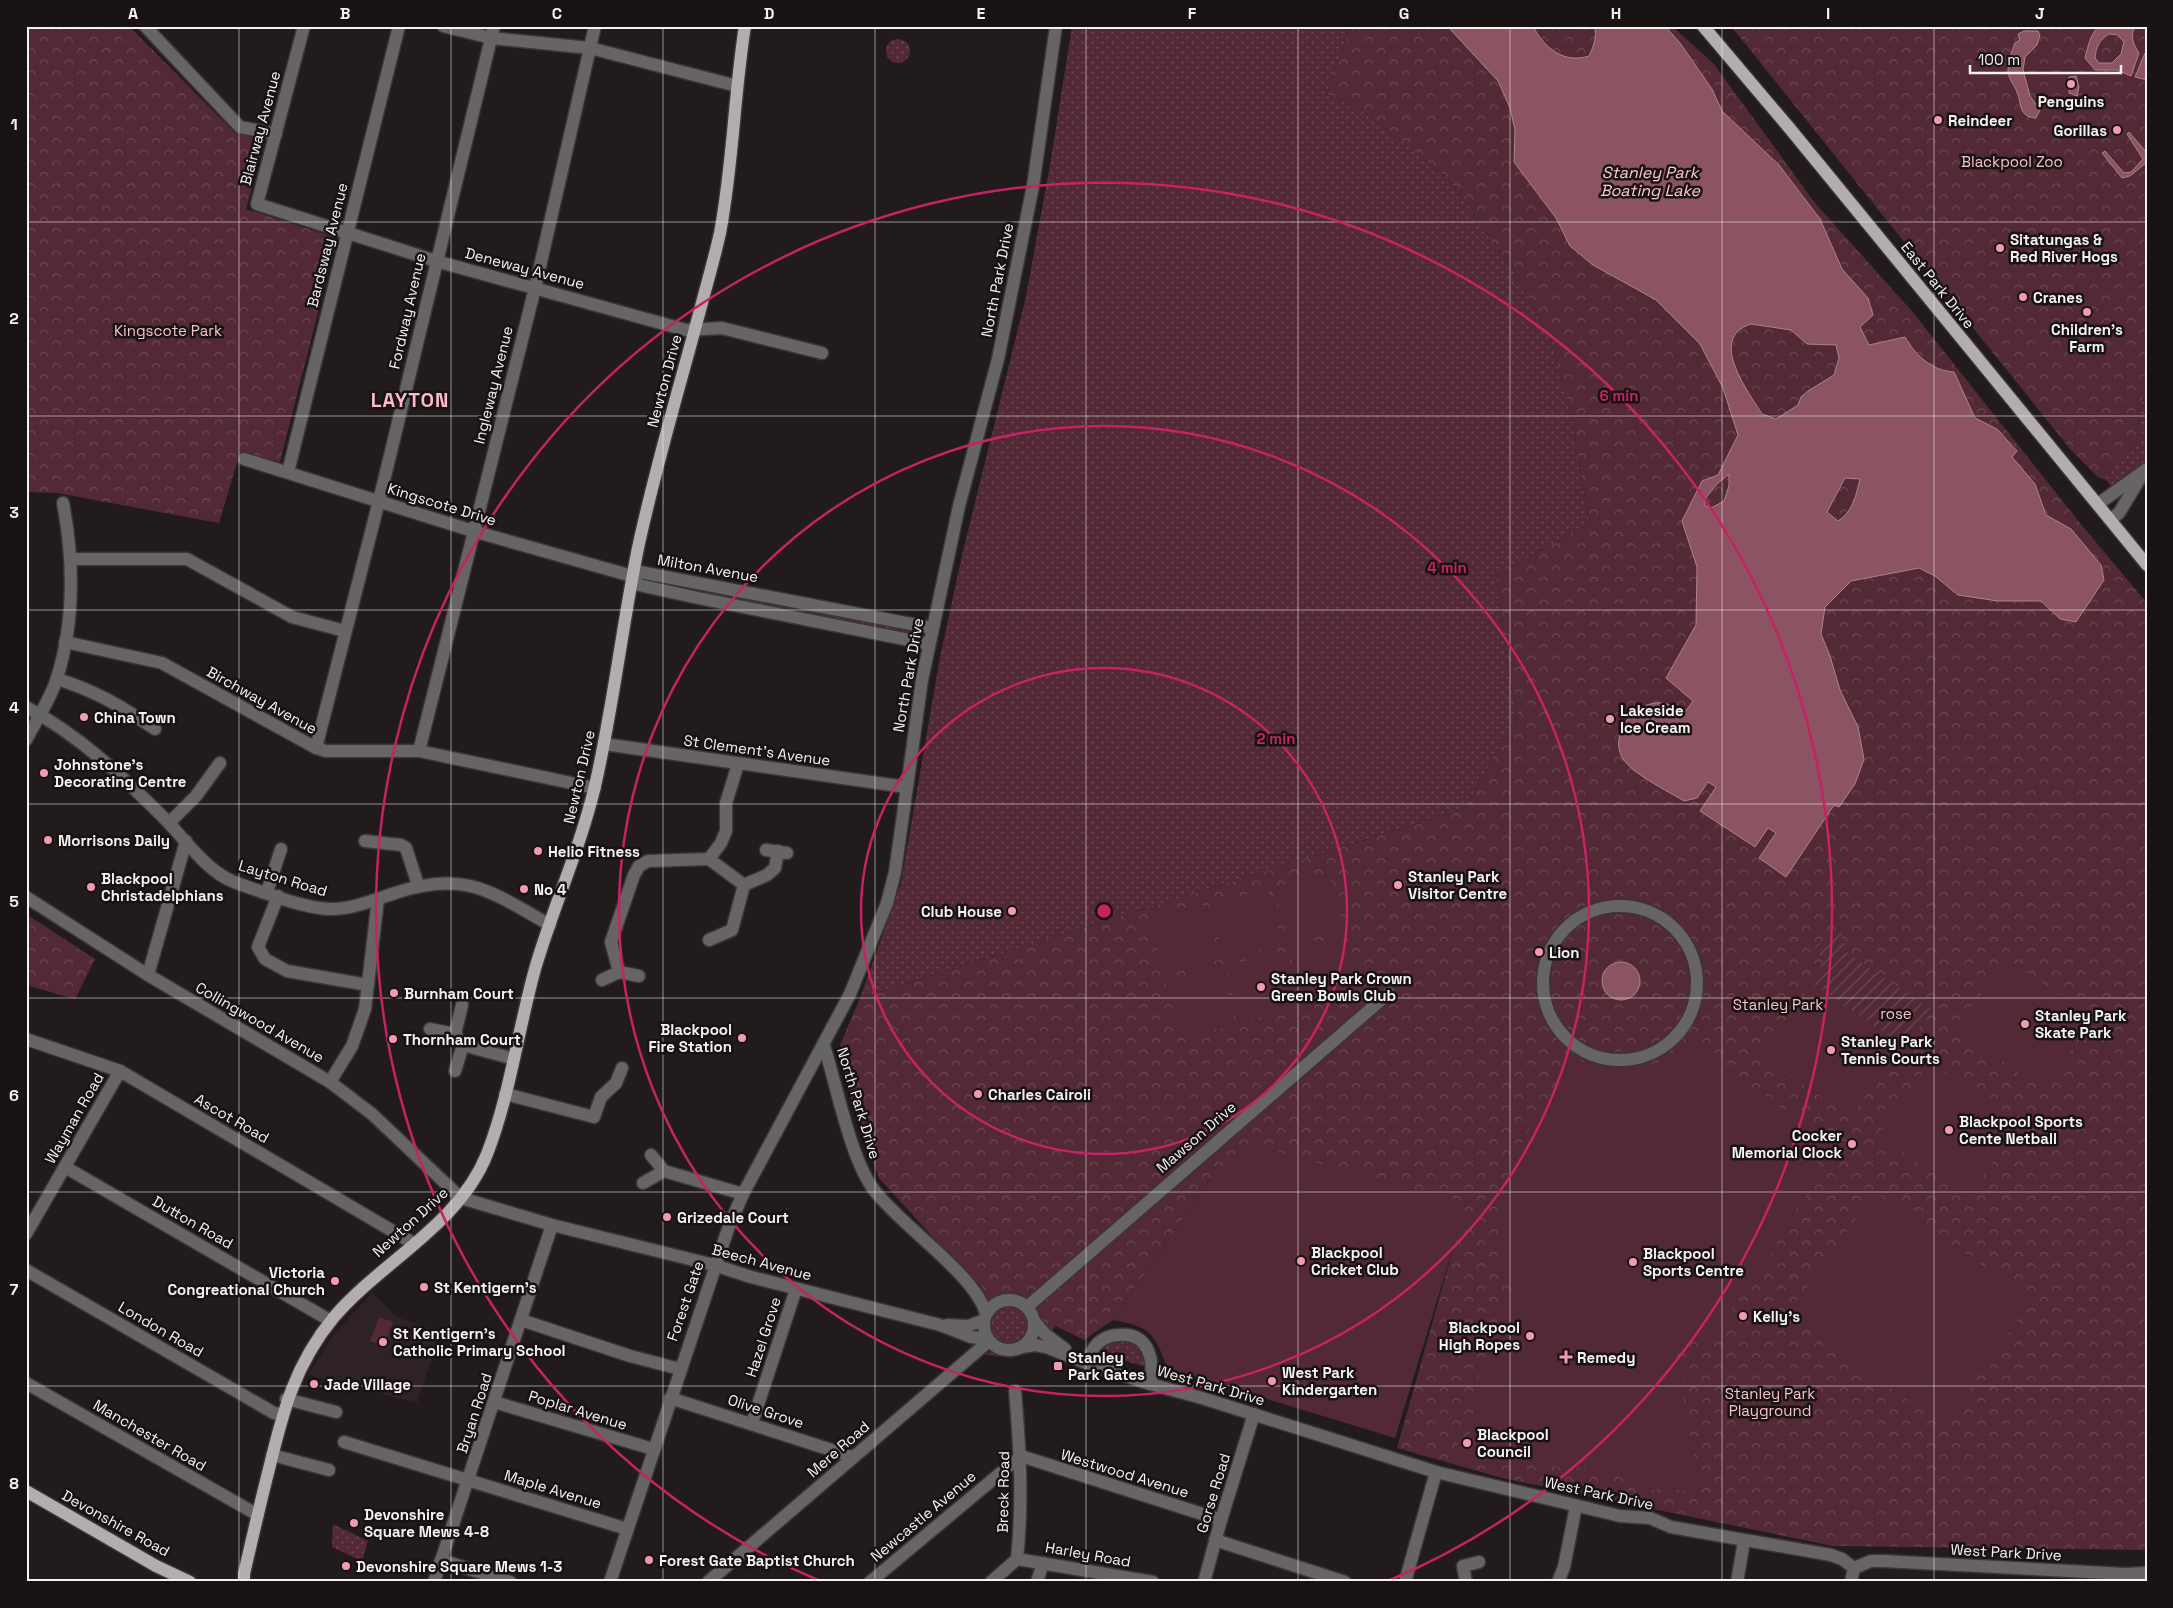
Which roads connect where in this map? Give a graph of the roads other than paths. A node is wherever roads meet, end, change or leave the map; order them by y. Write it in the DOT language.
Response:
graph roads {
  1 [pos="145,26"];
  2 [pos="304,26"];
  3 [pos="399,26"];
  4 [pos="443,26"];
  5 [pos="595,26"];
  6 [pos="745,26"];
  7 [pos="1056,26"];
  8 [pos="1703,26"];
  9 [pos="1712,26"];
  10 [pos="492,32"];
  11 [pos="1715,41"];
  12 [pos="590,48"];
  13 [pos="737,86"];
  14 [pos="276,134"];
  15 [pos="347,232"];
  16 [pos="436,261"];
  17 [pos="535,288"];
  18 [pos="695,330"];
  19 [pos="822,353"];
  20 [pos="244,459"];
  21 [pos="2145,471"];
  22 [pos="288,472"];
  23 [pos="379,501"];
  24 [pos="63,502"];
  25 [pos="2098,504"];
  26 [pos="2111,519"];
  27 [pos="473,531"];
  28 [pos="72,559"];
  29 [pos="2147,565"];
  30 [pos="632,576"];
  31 [pos="932,628"];
  32 [pos="345,631"];
  33 [pos="66,642"];
  34 [pos="929,644"];
  35 [pos="57,679"];
  36 [pos="26,707"];
  37 [pos="39,714"];
  38 [pos="155,729"];
  39 [pos="26,740"];
  40 [pos="604,744"];
  41 [pos="316,748"];
  42 [pos="419,750"];
  43 [pos="220,763"];
  44 [pos="738,764"];
  45 [pos="906,787"];
  46 [pos="595,788"];
  47 [pos="170,824"];
  48 [pos="186,840"];
  49 [pos="365,841"];
  50 [pos="281,849"];
  51 [pos="777,851"];
  52 [pos="709,859"];
  53 [pos="744,885"];
  54 [pos="418,886"];
  55 [pos="272,894"];
  56 [pos="26,897"];
  57 [pos="378,899"];
  58 [pos="550,925"];
  59 [pos="709,940"];
  60 [pos="619,972"];
  61 [pos="148,975"];
  62 [pos="639,976"];
  63 [pos="602,980"];
  64 [pos="368,984"];
  65 [pos="1388,993"];
  66 [pos="462,1005"];
  67 [pos="1684,1026"];
  68 [pos="430,1029"];
  69 [pos="455,1034"];
  70 [pos="26,1039"];
  71 [pos="463,1045"];
  72 [pos="824,1046"];
  73 [pos="514,1058"];
  74 [pos="622,1068"];
  75 [pos="120,1071"];
  76 [pos="455,1071"];
  77 [pos="330,1082"];
  78 [pos="505,1094"];
  79 [pos="651,1155"];
  80 [pos="65,1167"];
  81 [pos="664,1171"];
  82 [pos="643,1184"];
  83 [pos="743,1194"];
  84 [pos="461,1198"];
  85 [pos="552,1225"];
  86 [pos="26,1234"];
  87 [pos="413,1243"];
  88 [pos="714,1265"];
  89 [pos="26,1270"];
  90 [pos="964,1280"];
  91 [pos="796,1289"];
  92 [pos="1000,1301"];
  93 [pos="1027,1307"];
  94 [pos="985,1317"];
  95 [pos="521,1320"];
  96 [pos="331,1321"];
  97 [pos="1034,1321"];
  98 [pos="940,1325"];
  99 [pos="988,1340"];
  100 [pos="1022,1347"];
  101 [pos="1086,1363"];
  102 [pos="680,1369"];
  103 [pos="26,1383"];
  104 [pos="1150,1384"];
  105 [pos="1015,1391"];
  106 [pos="670,1398"];
  107 [pos="286,1399"];
  108 [pos="494,1402"];
  109 [pos="336,1412"];
  110 [pos="281,1414"];
  111 [pos="1254,1414"];
  112 [pos="752,1423"];
  113 [pos="344,1442"];
  114 [pos="653,1449"];
  115 [pos="272,1455"];
  116 [pos="1021,1456"];
  117 [pos="850,1459"];
  118 [pos="329,1470"];
  119 [pos="1436,1472"];
  120 [pos="469,1481"];
  121 [pos="26,1491"];
  122 [pos="1576,1506"];
  123 [pos="258,1516"];
  124 [pos="1221,1520"];
  125 [pos="627,1529"];
  126 [pos="1215,1540"];
  127 [pos="1744,1541"];
  128 [pos="1017,1559"];
  129 [pos="441,1560"];
  130 [pos="1479,1562"];
  131 [pos="1043,1563"];
  132 [pos="1854,1568"];
  133 [pos="2147,1573"];
  134 [pos="242,1579"];
  135 [pos="1120,1579"];
  136 [pos="190,1582"];
  137 [pos="434,1582"];
  138 [pos="510,1582"];
  139 [pos="610,1582"];
  140 [pos="708,1582"];
  141 [pos="870,1582"];
  142 [pos="990,1582"];
  143 [pos="1037,1582"];
  144 [pos="1153,1582"];
  145 [pos="1204,1582"];
  146 [pos="1345,1582"];
  147 [pos="1405,1582"];
  148 [pos="1466,1582"];
  149 [pos="1558,1582"];
  150 [pos="1737,1582"];
  151 [pos="1851,1582"];
  1 -- 14 [label="street"];
  2 -- 14 [label="street, Blairway Avenue"];
  3 -- 15 [label="street, Bardsway Avenue"];
  4 -- 10 [label="street"];
  5 -- 12 [label="street, Ingleway Avenue"];
  6 -- 13 [label="main road, Newton Drive"];
  7 -- 31 [label="street, North Park Drive"];
  8 -- 11 [label="main road, East Park Drive"];
  9 -- 11 [label="street"];
  10 -- 12 [label="street"];
  10 -- 16 [label="street, Fordway Avenue"];
  11 -- 25 [label="main road, East Park Drive"];
  12 -- 13 [label="street"];
  12 -- 17 [label="street, Ingleway Avenue"];
  13 -- 18 [label="main road, Newton Drive"];
  14 -- 15 [label="street, Blairway Avenue"];
  15 -- 16 [label="street, Deneway Avenue"];
  15 -- 22 [label="street, Bardsway Avenue"];
  16 -- 17 [label="street, Deneway Avenue"];
  16 -- 23 [label="street, Fordway Avenue"];
  17 -- 18 [label="street, Deneway Avenue"];
  17 -- 27 [label="street, Ingleway Avenue"];
  18 -- 19 [label="street, Deneway Avenue"];
  18 -- 30 [label="main road, Newton Drive"];
  20 -- 22 [label="street, Kingscote Drive"];
  21 -- 25 [label="street"];
  21 -- 26 [label="street"];
  22 -- 23 [label="street, Kingscote Drive"];
  23 -- 27 [label="street, Kingscote Drive"];
  23 -- 32 [label="street, Fordway Avenue"];
  24 -- 28 [label="street"];
  25 -- 26 [label="main road, East Park Drive"];
  26 -- 29 [label="main road, East Park Drive"];
  27 -- 30 [label="street, Kingscote Drive"];
  27 -- 42 [label="street, Ingleway Avenue"];
  28 -- 32 [label="street"];
  28 -- 33 [label="street"];
  30 -- 31 [label="street, Milton Avenue"];
  30 -- 34 [label="street, Milton Avenue"];
  30 -- 40 [label="main road, Newton Drive"];
  31 -- 34 [label="street, North Park Drive"];
  32 -- 41 [label="street, Fordway Avenue"];
  33 -- 35 [label="street"];
  33 -- 41 [label="street, Birchway Avenue"];
  34 -- 45 [label="street, North Park Drive"];
  35 -- 37 [label="street"];
  35 -- 38 [label="street"];
  36 -- 37 [label="street, Layton Road"];
  37 -- 39 [label="street"];
  37 -- 47 [label="street, Layton Road"];
  40 -- 44 [label="street, St Clement's Avenue"];
  40 -- 46 [label="main road, Newton Drive"];
  41 -- 42 [label="street, Birchway Avenue"];
  42 -- 46 [label="street, Birchway Avenue"];
  43 -- 47 [label="street"];
  44 -- 45 [label="street, St Clement's Avenue"];
  44 -- 52 [label="street"];
  45 -- 72 [label="street, North Park Drive"];
  46 -- 58 [label="main road, Newton Drive"];
  47 -- 48 [label="street, Layton Road"];
  48 -- 55 [label="street, Layton Road"];
  48 -- 61 [label="street"];
  49 -- 54 [label="street"];
  50 -- 55 [label="street"];
  51 -- 53 [label="street"];
  52 -- 53 [label="street"];
  52 -- 60 [label="street"];
  53 -- 59 [label="street"];
  54 -- 57 [label="street, Layton Road"];
  54 -- 58 [label="street, Layton Road"];
  55 -- 57 [label="street, Layton Road"];
  55 -- 64 [label="street"];
  56 -- 61 [label="street, Collingwood Avenue"];
  57 -- 64 [label="street"];
  58 -- 73 [label="main road, Newton Drive"];
  60 -- 62 [label="street"];
  60 -- 63 [label="street"];
  61 -- 77 [label="street, Collingwood Avenue"];
  64 -- 77 [label="street"];
  65 -- 93 [label="street, Mawson Drive"];
  66 -- 69 [label="street"];
  67 -- 67 [label="street"];
  68 -- 69 [label="street"];
  69 -- 71 [label="street"];
  70 -- 75 [label="street, Ascot Road"];
  71 -- 73 [label="street"];
  71 -- 76 [label="street"];
  72 -- 83 [label="street, Forest Gate"];
  72 -- 90 [label="street, North Park Drive"];
  73 -- 78 [label="main road, Newton Drive"];
  74 -- 78 [label="street"];
  75 -- 80 [label="street, Wayman Road"];
  75 -- 87 [label="street, Ascot Road"];
  77 -- 84 [label="street, Collingwood Avenue"];
  78 -- 84 [label="main road, Newton Drive"];
  79 -- 81 [label="street"];
  80 -- 86 [label="street, Wayman Road"];
  80 -- 96 [label="street, Dutton Road"];
  81 -- 82 [label="street"];
  81 -- 83 [label="street"];
  83 -- 88 [label="street, Forest Gate"];
  84 -- 85 [label="street, Beech Avenue"];
  84 -- 87 [label="main road, Newton Drive"];
  85 -- 88 [label="street, Beech Avenue"];
  85 -- 95 [label="street, Bryan Road"];
  87 -- 96 [label="main road, Newton Drive"];
  88 -- 91 [label="street, Beech Avenue"];
  88 -- 102 [label="street, Forest Gate"];
  89 -- 110 [label="street, London Road"];
  90 -- 92 [label="street, North Park Drive"];
  90 -- 94 [label="street, North Park Drive"];
  91 -- 98 [label="street, Beech Avenue"];
  91 -- 112 [label="street, Hazel Grove"];
  92 -- 93 [label="street"];
  92 -- 94 [label="street"];
  93 -- 97 [label="street"];
  94 -- 98 [label="street, Beech Avenue"];
  94 -- 99 [label="street"];
  95 -- 102 [label="street"];
  95 -- 108 [label="street, Bryan Road"];
  96 -- 107 [label="main road, Newton Drive"];
  97 -- 100 [label="street"];
  97 -- 101 [label="street, West Park Drive"];
  98 -- 99 [label="street, Beech Avenue"];
  99 -- 100 [label="street"];
  99 -- 117 [label="street, Mere Road"];
  100 -- 101 [label="street, West Park Drive"];
  101 -- 104 [label="street, West Park Drive"];
  101 -- 104 [label="street"];
  102 -- 106 [label="street, Forest Gate"];
  103 -- 123 [label="street, Manchester Road"];
  104 -- 111 [label="street, West Park Drive"];
  105 -- 116 [label="street, Breck Road"];
  106 -- 112 [label="street, Olive Grove"];
  106 -- 114 [label="street, Forest Gate"];
  107 -- 109 [label="street"];
  107 -- 110 [label="main road, Newton Drive"];
  108 -- 114 [label="street, Poplar Avenue"];
  108 -- 120 [label="street, Bryan Road"];
  110 -- 115 [label="main road, Newton Drive"];
  111 -- 119 [label="street, West Park Drive"];
  111 -- 124 [label="street, Gorse Road"];
  112 -- 117 [label="street, Olive Grove"];
  113 -- 120 [label="street, Maple Avenue"];
  114 -- 125 [label="street, Forest Gate"];
  115 -- 118 [label="street"];
  115 -- 123 [label="main road, Newton Drive"];
  116 -- 124 [label="street, Westwood Avenue"];
  116 -- 128 [label="street, Breck Road"];
  116 -- 141 [label="street, Newcastle Avenue"];
  117 -- 140 [label="street, Mere Road"];
  119 -- 122 [label="street, West Park Drive"];
  119 -- 147 [label="street"];
  120 -- 125 [label="street, Maple Avenue"];
  120 -- 129 [label="street, Bryan Road"];
  121 -- 136 [label="main road, Devonshire Road"];
  122 -- 127 [label="street, West Park Drive"];
  122 -- 149 [label="street"];
  123 -- 134 [label="main road, Newton Drive"];
  124 -- 126 [label="street, Gorse Road"];
  125 -- 139 [label="street, Forest Gate"];
  126 -- 145 [label="street, Gorse Road"];
  126 -- 146 [label="street"];
  127 -- 132 [label="street, West Park Drive"];
  127 -- 150 [label="street"];
  128 -- 131 [label="street, Harley Road"];
  128 -- 142 [label="street"];
  129 -- 137 [label="street, Bryan Road"];
  129 -- 138 [label="street"];
  130 -- 148 [label="street"];
  131 -- 135 [label="street, Harley Road"];
  131 -- 143 [label="street"];
  132 -- 133 [label="street, West Park Drive"];
  132 -- 151 [label="street"];
  135 -- 144 [label="street, Harley Road"];
}
